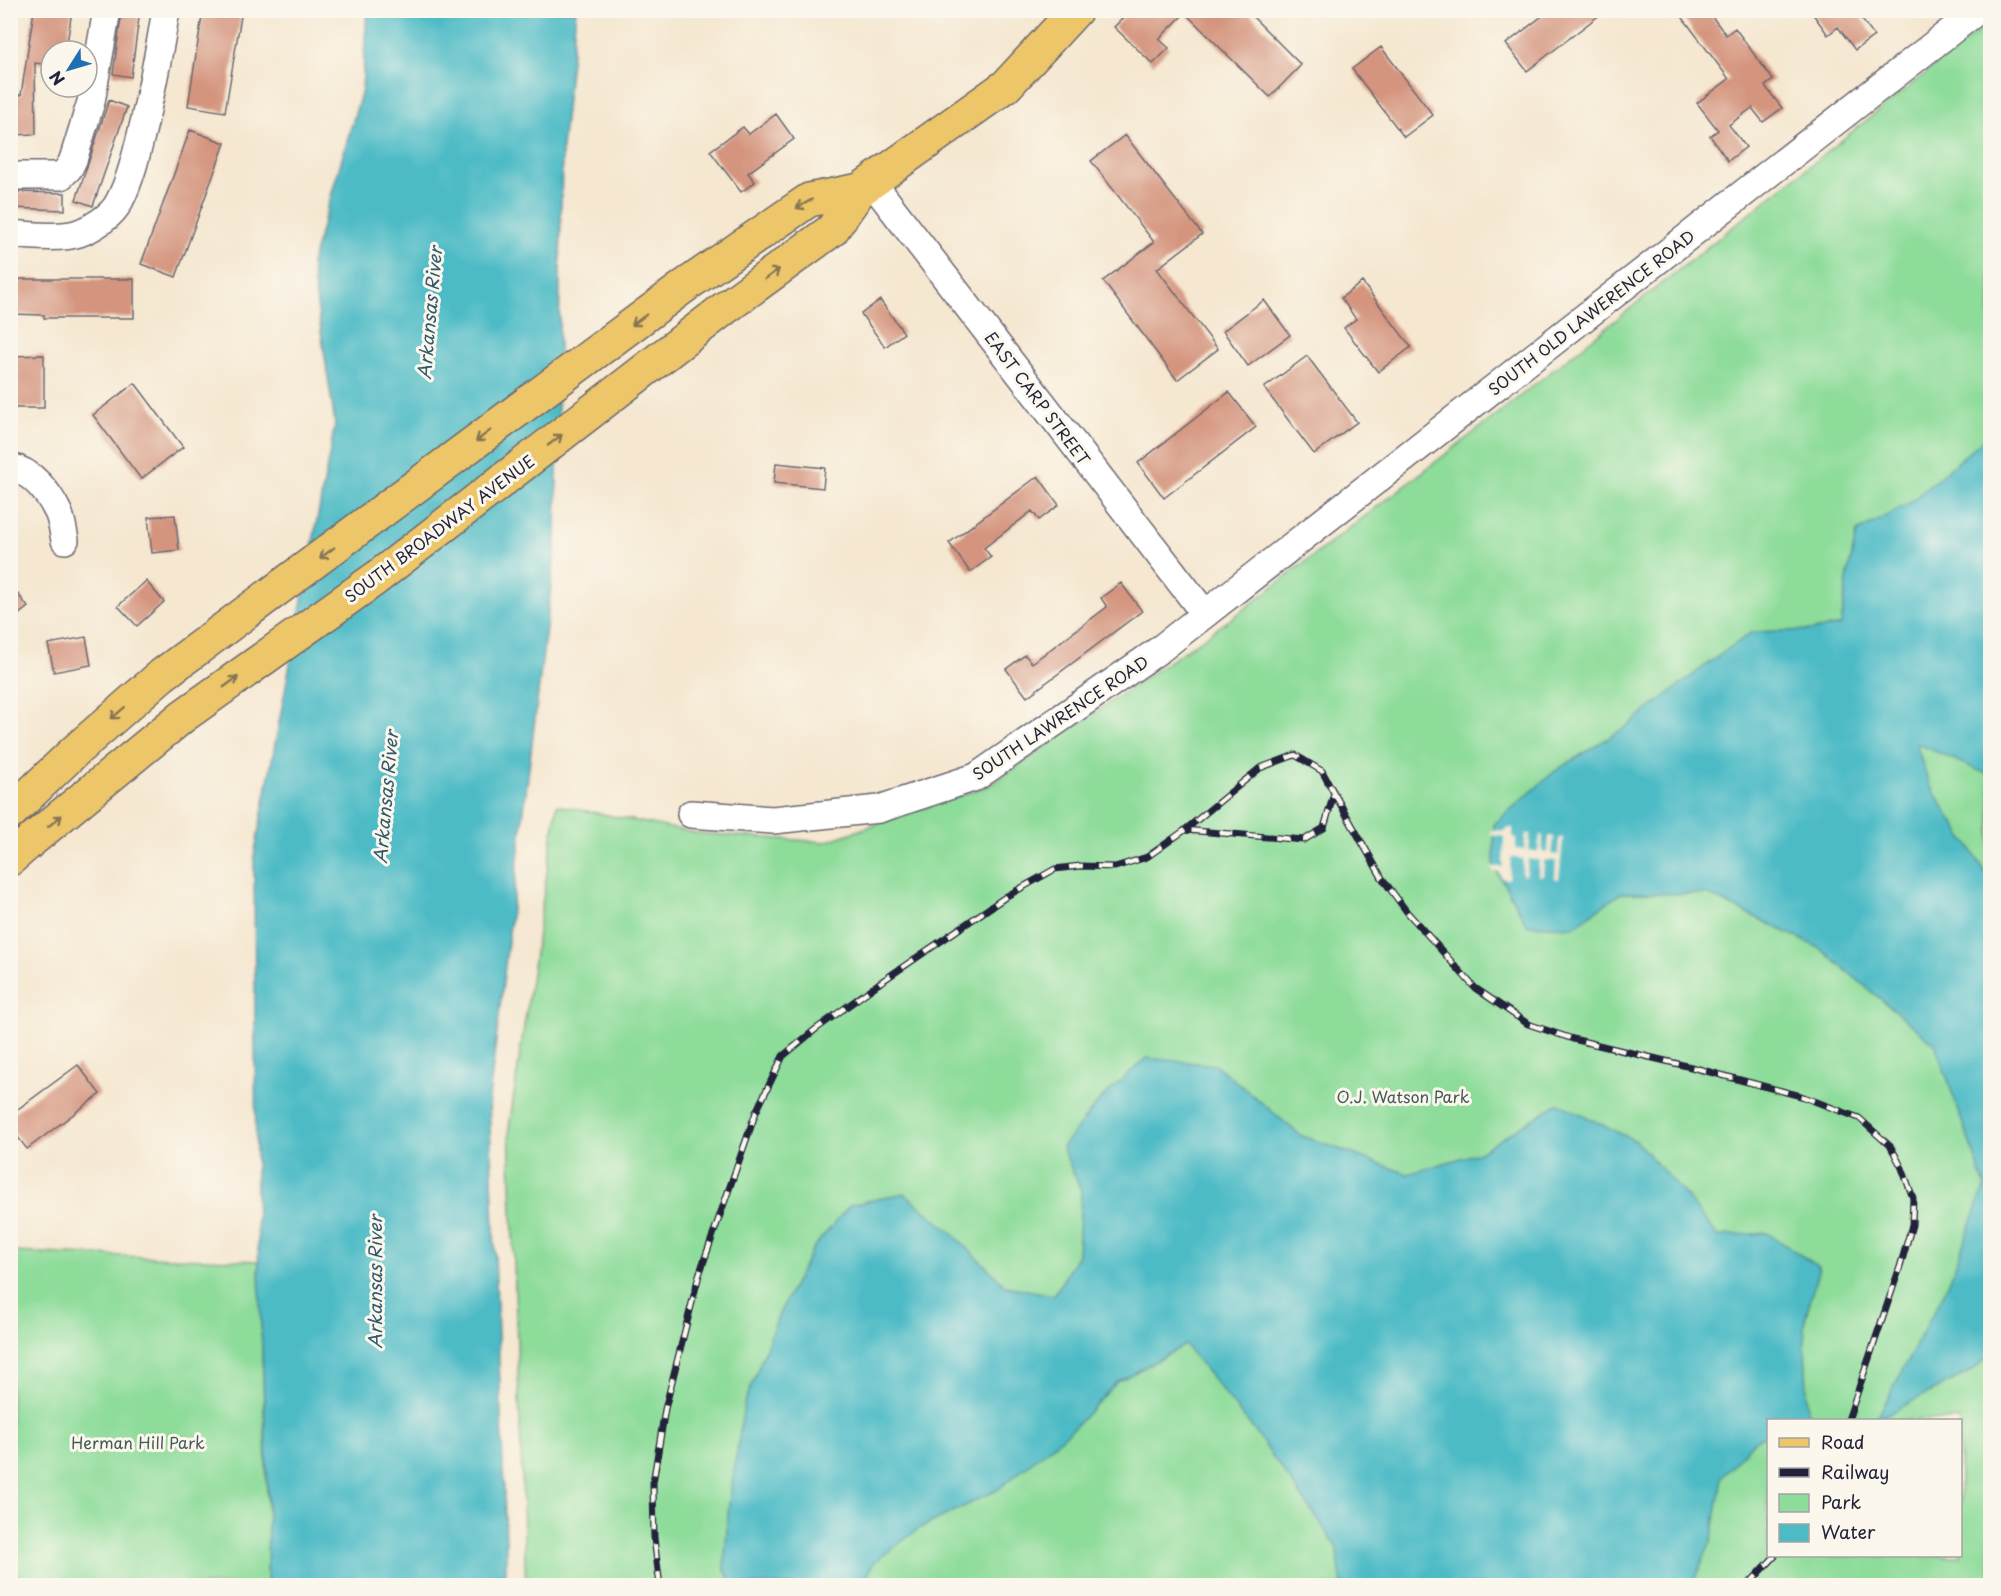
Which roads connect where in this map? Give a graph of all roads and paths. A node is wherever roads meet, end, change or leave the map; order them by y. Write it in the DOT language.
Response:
graph roads {
  1 [pos="107,10"];
  2 [pos="166,10"];
  3 [pos="1076,10"];
  4 [pos="1978,10"];
  5 [pos="10,176"];
  6 [pos="866,186"];
  7 [pos="10,234"];
  8 [pos="10,467"];
  9 [pos="65,540"];
  10 [pos="1205,614"];
  11 [pos="10,813"];
  12 [pos="691,814"];
  13 [pos="10,860"];
  1 -- 5 [label="street"];
  2 -- 7 [label="street"];
  3 -- 6 [label="main road, SOUTH BROADWAY AVENUE"];
  4 -- 10 [label="street, SOUTH OLD LAWERENCE ROAD"];
  6 -- 10 [label="street, EAST CARP STREET"];
  6 -- 11 [label="main road, SOUTH BROADWAY AVENUE, one-way"];
  13 -- 6 [label="main road, SOUTH BROADWAY AVENUE, one-way"];
  8 -- 9 [label="street"];
  10 -- 12 [label="street, SOUTH LAWRENCE ROAD"];
}
